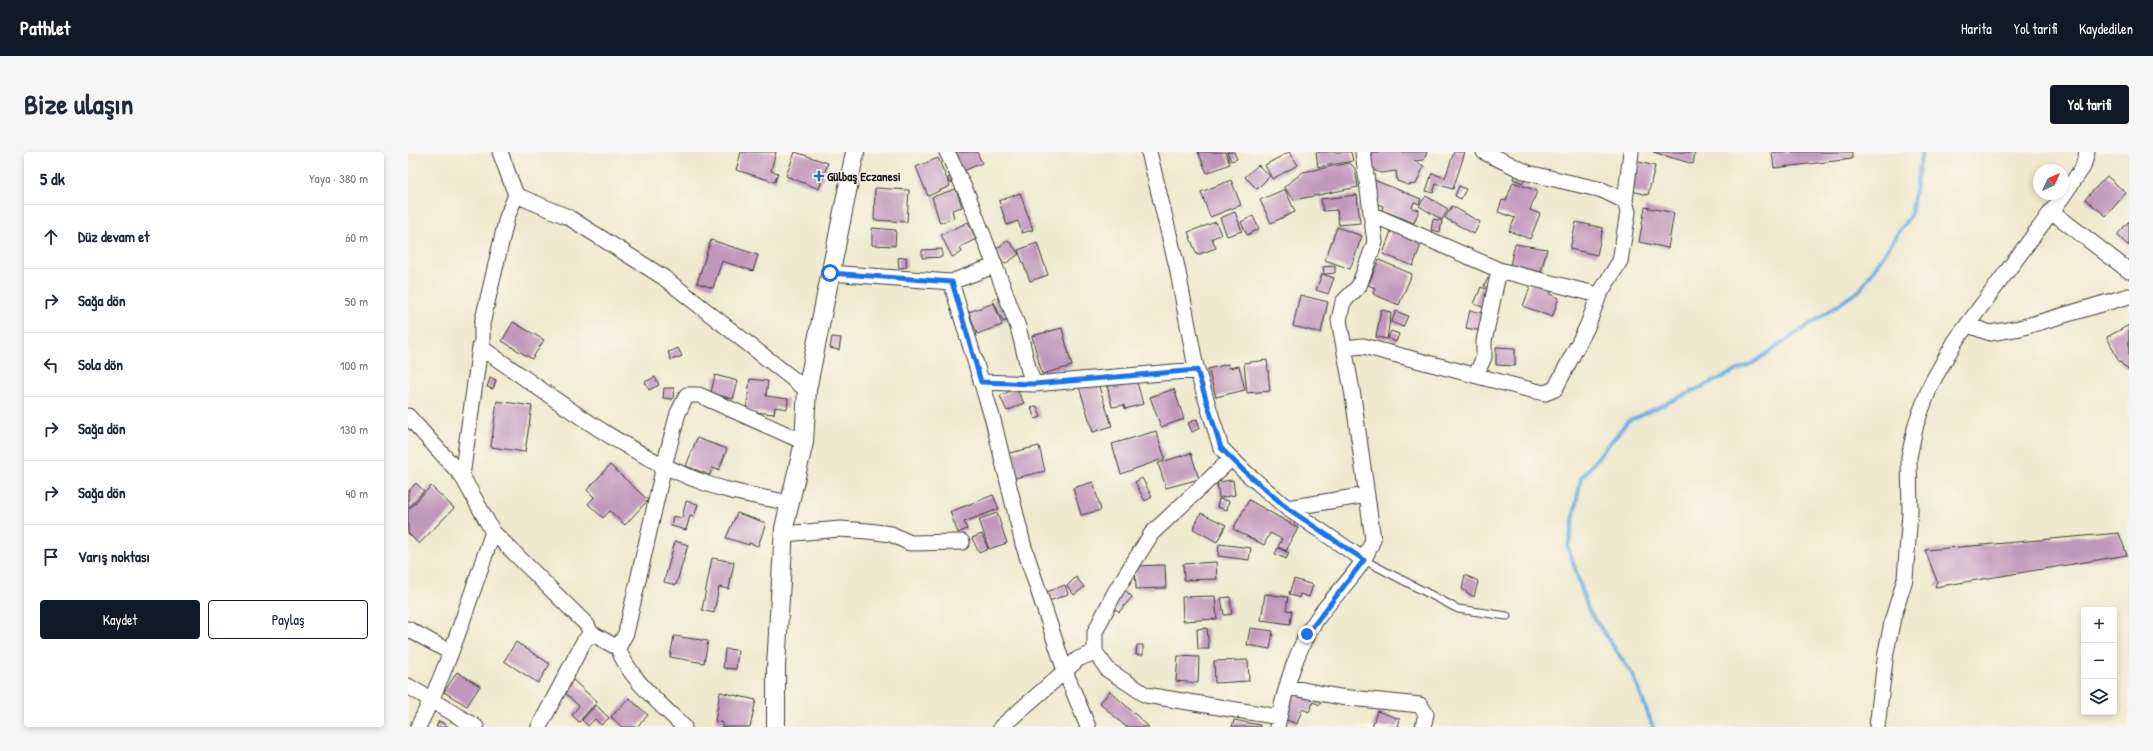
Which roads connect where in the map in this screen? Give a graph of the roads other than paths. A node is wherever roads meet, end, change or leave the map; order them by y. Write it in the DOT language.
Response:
graph roads {
  1 [pos="500,152"];
  2 [pos="855,152"];
  3 [pos="947,152"];
  4 [pos="1149,152"];
  5 [pos="1363,152"];
  6 [pos="1484,152"];
  7 [pos="1631,152"];
  8 [pos="2087,152"];
  9 [pos="516,195"];
  10 [pos="1626,201"];
  11 [pos="2051,211"];
  12 [pos="1371,214"];
  13 [pos="994,266"];
  14 [pos="1499,270"];
  15 [pos="2129,271"];
  16 [pos="830,273"];
  17 [pos="952,282"];
  18 [pos="1598,295"];
  19 [pos="2129,296"];
  20 [pos="1968,325"];
  21 [pos="480,347"];
  22 [pos="1344,348"];
  23 [pos="1197,370"];
  24 [pos="1476,375"];
  25 [pos="981,382"];
  26 [pos="1034,384"];
  27 [pos="807,390"];
  28 [pos="408,416"];
  29 [pos="804,442"];
  30 [pos="1231,459"];
  31 [pos="664,466"];
  32 [pos="462,476"];
  33 [pos="1367,495"];
  34 [pos="789,502"];
  35 [pos="1287,508"];
  36 [pos="493,532"];
  37 [pos="784,534"];
  38 [pos="962,542"];
  39 [pos="1364,560"];
  40 [pos="1508,616"];
  41 [pos="408,629"];
  42 [pos="591,633"];
  43 [pos="618,648"];
  44 [pos="450,652"];
  45 [pos="1095,652"];
  46 [pos="1065,671"];
  47 [pos="408,686"];
  48 [pos="1288,687"];
  49 [pos="432,700"];
  50 [pos="1278,722"];
  51 [pos="418,727"];
  52 [pos="476,727"];
  53 [pos="539,727"];
  54 [pos="684,727"];
  55 [pos="776,727"];
  56 [pos="1001,727"];
  57 [pos="1088,727"];
  58 [pos="1423,727"];
  59 [pos="1877,727"];
  1 -- 9 [label="street"];
  2 -- 16 [label="street"];
  3 -- 13 [label="street"];
  4 -- 23 [label="street"];
  5 -- 12 [label="street"];
  6 -- 10 [label="street"];
  7 -- 10 [label="street"];
  8 -- 11 [label="street"];
  9 -- 21 [label="street"];
  9 -- 27 [label="street"];
  10 -- 18 [label="street"];
  11 -- 15 [label="street"];
  11 -- 20 [label="street"];
  12 -- 14 [label="street"];
  12 -- 22 [label="street"];
  13 -- 17 [label="street"];
  13 -- 26 [label="street"];
  14 -- 18 [label="street"];
  14 -- 24 [label="street"];
  16 -- 17 [label="street"];
  16 -- 27 [label="street"];
  17 -- 25 [label="street"];
  18 -- 24 [label="street"];
  19 -- 20 [label="street"];
  20 -- 59 [label="street"];
  21 -- 31 [label="street"];
  21 -- 32 [label="street"];
  22 -- 24 [label="street"];
  22 -- 33 [label="street"];
  23 -- 26 [label="street"];
  23 -- 30 [label="street"];
  25 -- 26 [label="street"];
  25 -- 46 [label="street"];
  27 -- 29 [label="street"];
  28 -- 32 [label="street"];
  29 -- 31 [label="street"];
  29 -- 34 [label="street"];
  30 -- 35 [label="street"];
  30 -- 45 [label="street"];
  31 -- 34 [label="street"];
  31 -- 43 [label="street"];
  32 -- 36 [label="street"];
  33 -- 35 [label="street"];
  33 -- 39 [label="street"];
  34 -- 37 [label="street"];
  35 -- 39 [label="street"];
  36 -- 42 [label="street"];
  36 -- 44 [label="street"];
  37 -- 38 [label="street"];
  37 -- 55 [label="street"];
  39 -- 40 [label="lane"];
  39 -- 48 [label="street"];
  41 -- 44 [label="street"];
  42 -- 43 [label="street"];
  42 -- 53 [label="street"];
  43 -- 54 [label="street"];
  44 -- 49 [label="street"];
  45 -- 46 [label="street"];
  45 -- 50 [label="street"];
  46 -- 56 [label="street"];
  46 -- 57 [label="street"];
  47 -- 49 [label="street"];
  48 -- 50 [label="street"];
  48 -- 58 [label="street"];
  49 -- 51 [label="street"];
  49 -- 52 [label="street"];
}
